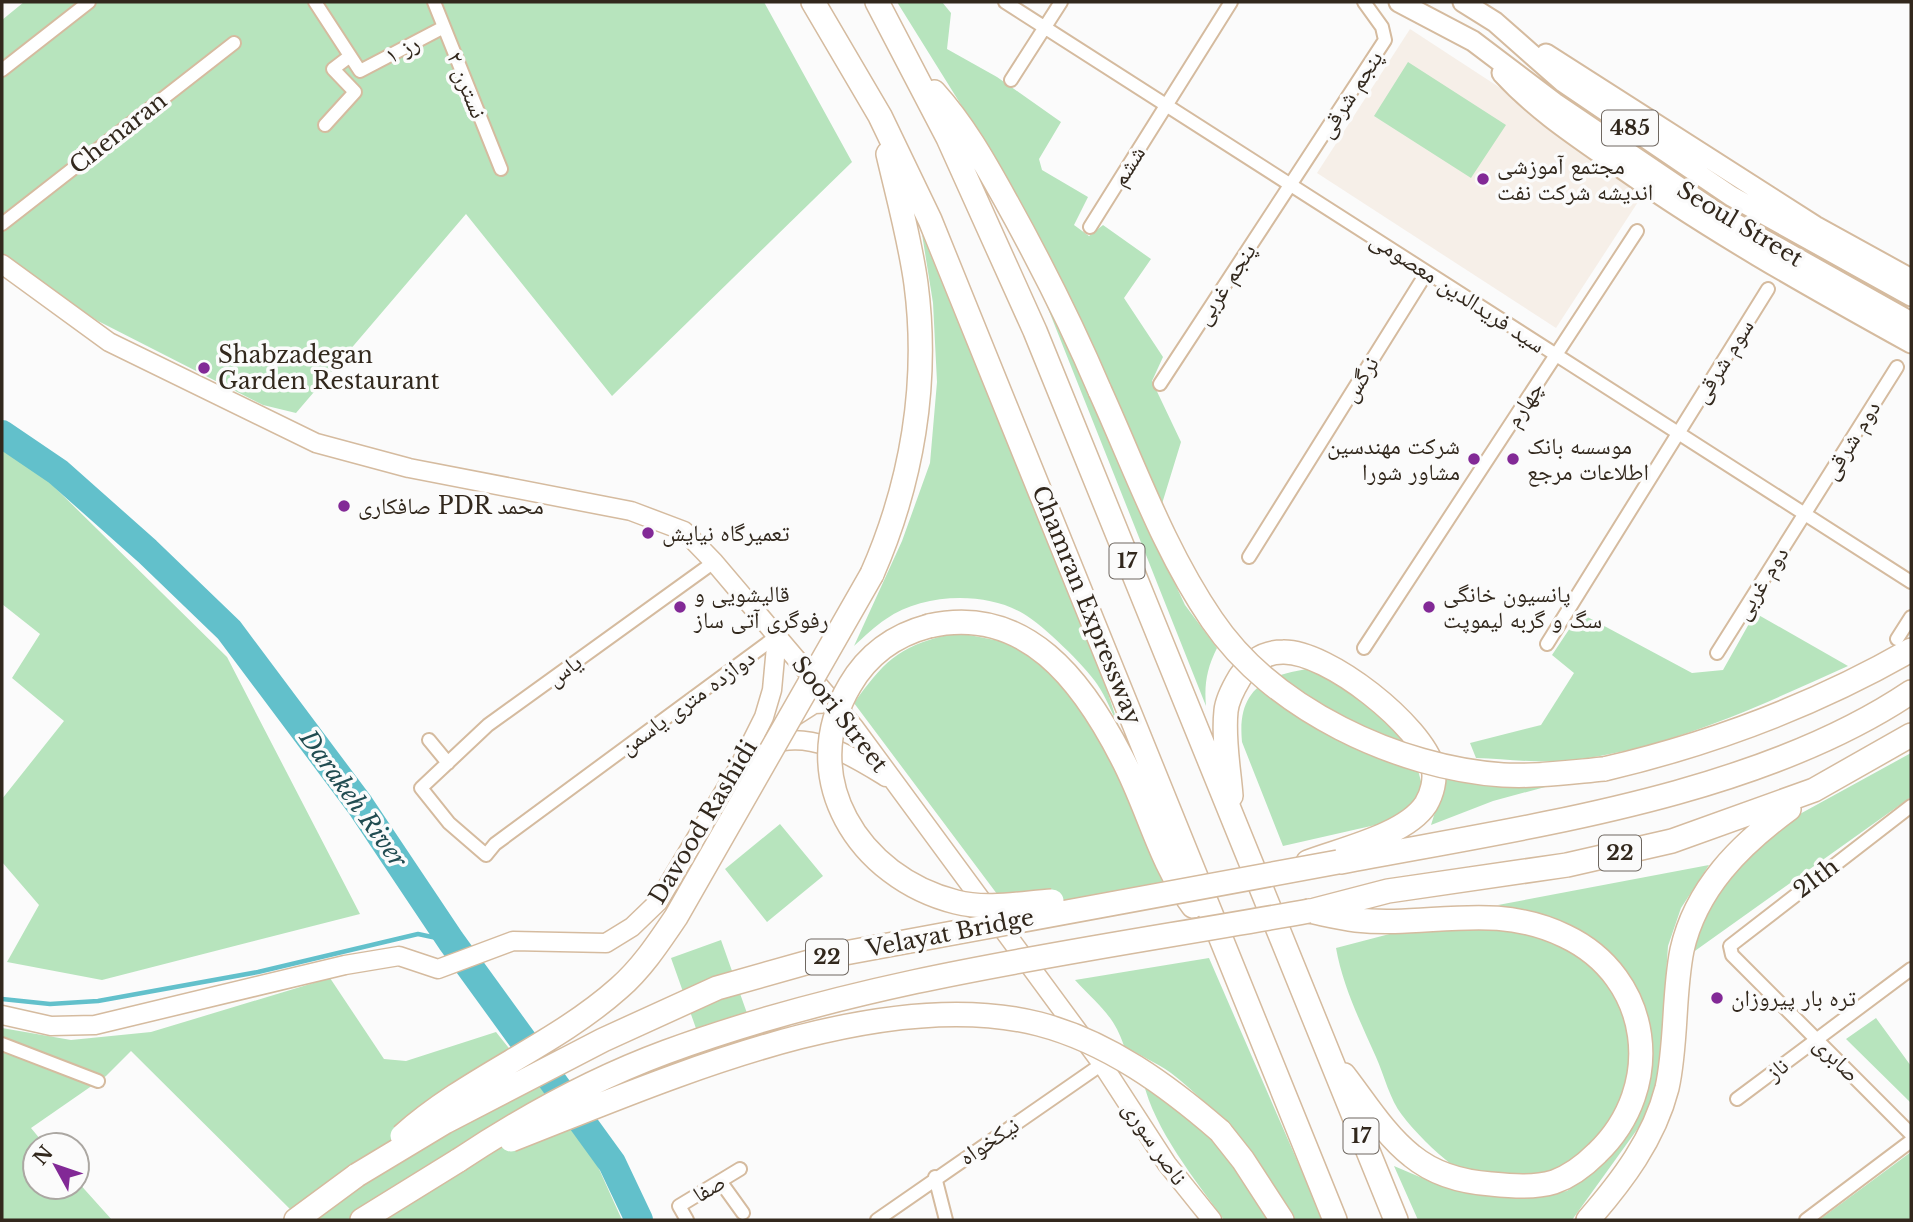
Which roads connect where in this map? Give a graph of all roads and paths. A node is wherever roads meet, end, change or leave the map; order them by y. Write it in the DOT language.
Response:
graph roads {
  1 [pos="89,2"];
  2 [pos="315,2"];
  3 [pos="434,2"];
  4 [pos="813,2"];
  5 [pos="877,2"];
  6 [pos="1006,2"];
  7 [pos="1061,2"];
  8 [pos="1231,2"];
  9 [pos="1364,2"];
  10 [pos="1399,2"];
  11 [pos="1463,2"];
  12 [pos="1494,22"];
  13 [pos="444,27"];
  14 [pos="1045,27"];
  15 [pos="1473,41"];
  16 [pos="234,43"];
  17 [pos="350,56"];
  18 [pos="2,70"];
  19 [pos="917,75"];
  20 [pos="1011,80"];
  21 [pos="1166,105"];
  22 [pos="880,116"];
  23 [pos="325,125"];
  24 [pos="500,169"];
  25 [pos="1291,184"];
  26 [pos="2,223"];
  27 [pos="1090,227"];
  28 [pos="1637,231"];
  29 [pos="2,264"];
  30 [pos="1427,272"];
  31 [pos="1911,279"];
  32 [pos="1768,289"];
  33 [pos="1911,296"];
  34 [pos="1911,322"];
  35 [pos="1911,343"];
  36 [pos="1556,354"];
  37 [pos="1897,367"];
  38 [pos="1160,384"];
  39 [pos="1678,433"];
  40 [pos="1805,514"];
  41 [pos="1249,557"];
  42 [pos="714,562"];
  43 [pos="1911,582"];
  44 [pos="1911,617"];
  45 [pos="777,636"];
  46 [pos="1547,644"];
  47 [pos="1904,645"];
  48 [pos="1364,648"];
  49 [pos="1717,653"];
  50 [pos="1911,692"];
  51 [pos="835,703"];
  52 [pos="854,727"];
  53 [pos="1911,735"];
  54 [pos="429,740"];
  55 [pos="838,749"];
  56 [pos="447,763"];
  57 [pos="740,765"];
  58 [pos="892,781"];
  59 [pos="421,788"];
  60 [pos="1814,790"];
  61 [pos="1911,806"];
  62 [pos="1234,824"];
  63 [pos="1278,873"];
  64 [pos="1139,897"];
  65 [pos="1309,911"];
  66 [pos="1222,944"];
  67 [pos="1732,955"];
  68 [pos="1911,969"];
  69 [pos="2,1016"];
  70 [pos="1816,1039"];
  71 [pos="2,1044"];
  72 [pos="1326,1051"];
  73 [pos="1102,1063"];
  74 [pos="98,1080"];
  75 [pos="1737,1099"];
  76 [pos="1911,1133"];
  77 [pos="1911,1141"];
  78 [pos="459,1160"];
  79 [pos="740,1169"];
  80 [pos="357,1175"];
  81 [pos="935,1177"];
  82 [pos="720,1181"];
  83 [pos="743,1213"];
  84 [pos="296,1220"];
  85 [pos="362,1220"];
  86 [pos="687,1220"];
  87 [pos="877,1220"];
  88 [pos="946,1220"];
  89 [pos="1212,1220"];
  90 [pos="1282,1220"];
  91 [pos="1335,1220"];
  92 [pos="1396,1220"];
  93 [pos="1588,1220"];
  94 [pos="1806,1220"];
  1 -- 18 [label="street"];
  2 -- 17 [label="street"];
  3 -- 13 [label="street, نسترن ۲"];
  4 -- 22 [label="highway, Chamran Expressway / 17"];
  5 -- 19 [label="highway, 17"];
  6 -- 14 [label="street, سید فریدالدین معصومی"];
  7 -- 14 [label="street"];
  8 -- 21 [label="street, ششم"];
  9 -- 25 [label="street, پنجم شرقی"];
  10 -- 15 [label="main road, Seoul Street / 485"];
  11 -- 12 [label="main road, Seoul Street / 485"];
  12 -- 31 [label="main road"];
  12 -- 33 [label="main road, Seoul Street / 485"];
  13 -- 17 [label="street, رز ۱"];
  13 -- 24 [label="street, نسترن ۲"];
  14 -- 20 [label="street"];
  14 -- 21 [label="street, سید فریدالدین معصومی"];
  15 -- 34 [label="main road, Seoul Street / 485"];
  15 -- 35 [label="main road"];
  16 -- 26 [label="street, Chenaran"];
  17 -- 23 [label="street"];
  19 -- 47 [label="highway, bridge"];
  19 -- 62 [label="highway, 17"];
  21 -- 25 [label="street, سید فریدالدین معصومی"];
  21 -- 27 [label="street, ششم"];
  22 -- 66 [label="highway, Chamran Expressway / 17"];
  22 -- 80 [label="highway, bridge"];
  25 -- 30 [label="street, سید فریدالدین معصومی"];
  25 -- 38 [label="street, پنجم غربی"];
  28 -- 36 [label="street, چهارم"];
  29 -- 42 [label="street, Soori Street"];
  30 -- 36 [label="street, سید فریدالدین معصومی"];
  30 -- 41 [label="street, نرگس"];
  32 -- 39 [label="street, سوم شرقی"];
  36 -- 39 [label="street, سید فریدالدین معصومی"];
  36 -- 48 [label="street, چهارم"];
  37 -- 40 [label="street, دوم شرقی"];
  39 -- 40 [label="street, سید فریدالدین معصومی"];
  39 -- 46 [label="street, سوم شرقی"];
  40 -- 43 [label="street, سید فریدالدین معصومی"];
  40 -- 49 [label="street, دوم غربی"];
  42 -- 45 [label="street, Soori Street"];
  42 -- 56 [label="street, یاس"];
  44 -- 47 [label="street"];
  45 -- 51 [label="street, Soori Street"];
  45 -- 57 [label="street, Davood Rashidi"];
  45 -- 59 [label="street, دوازده متری یاسمن"];
  50 -- 63 [label="highway, Velayat Bridge / 22, bridge"];
  51 -- 52 [label="street, Soori Street"];
  51 -- 57 [label="street"];
  52 -- 55 [label="street"];
  52 -- 58 [label="street, Soori Street"];
  53 -- 60 [label="highway, 22"];
  54 -- 56 [label="street"];
  55 -- 57 [label="street"];
  55 -- 58 [label="street"];
  56 -- 59 [label="street, یاس"];
  57 -- 69 [label="street, Davood Rashidi"];
  58 -- 73 [label="street, Soori Street"];
  60 -- 65 [label="highway, 22"];
  60 -- 93 [label="highway"];
  61 -- 67 [label="street, 21th"];
  62 -- 63 [label="highway"];
  62 -- 72 [label="highway, 17"];
  63 -- 64 [label="highway, Velayat Bridge / 22, bridge"];
  64 -- 66 [label="highway, bridge"];
  64 -- 80 [label="highway, Velayat Bridge / 22, bridge"];
  65 -- 72 [label="highway"];
  65 -- 78 [label="highway, Velayat Bridge / 22, bridge"];
  66 -- 91 [label="highway, Chamran Expressway / 17"];
  67 -- 70 [label="street, صابری"];
  68 -- 70 [label="street, ناز"];
  70 -- 75 [label="street, ناز"];
  70 -- 76 [label="street, صابری"];
  71 -- 74 [label="street"];
  72 -- 92 [label="highway, 17"];
  73 -- 81 [label="street, نیکخواه"];
  73 -- 89 [label="street, ناصر سوری"];
  77 -- 94 [label="street"];
  78 -- 85 [label="highway, 22"];
  78 -- 90 [label="highway, bridge"];
  79 -- 82 [label="street, صفا"];
  80 -- 84 [label="highway, 22"];
  81 -- 87 [label="street, نیکخواه"];
  81 -- 88 [label="street"];
  82 -- 83 [label="street"];
  82 -- 86 [label="street, صفا"];
}
